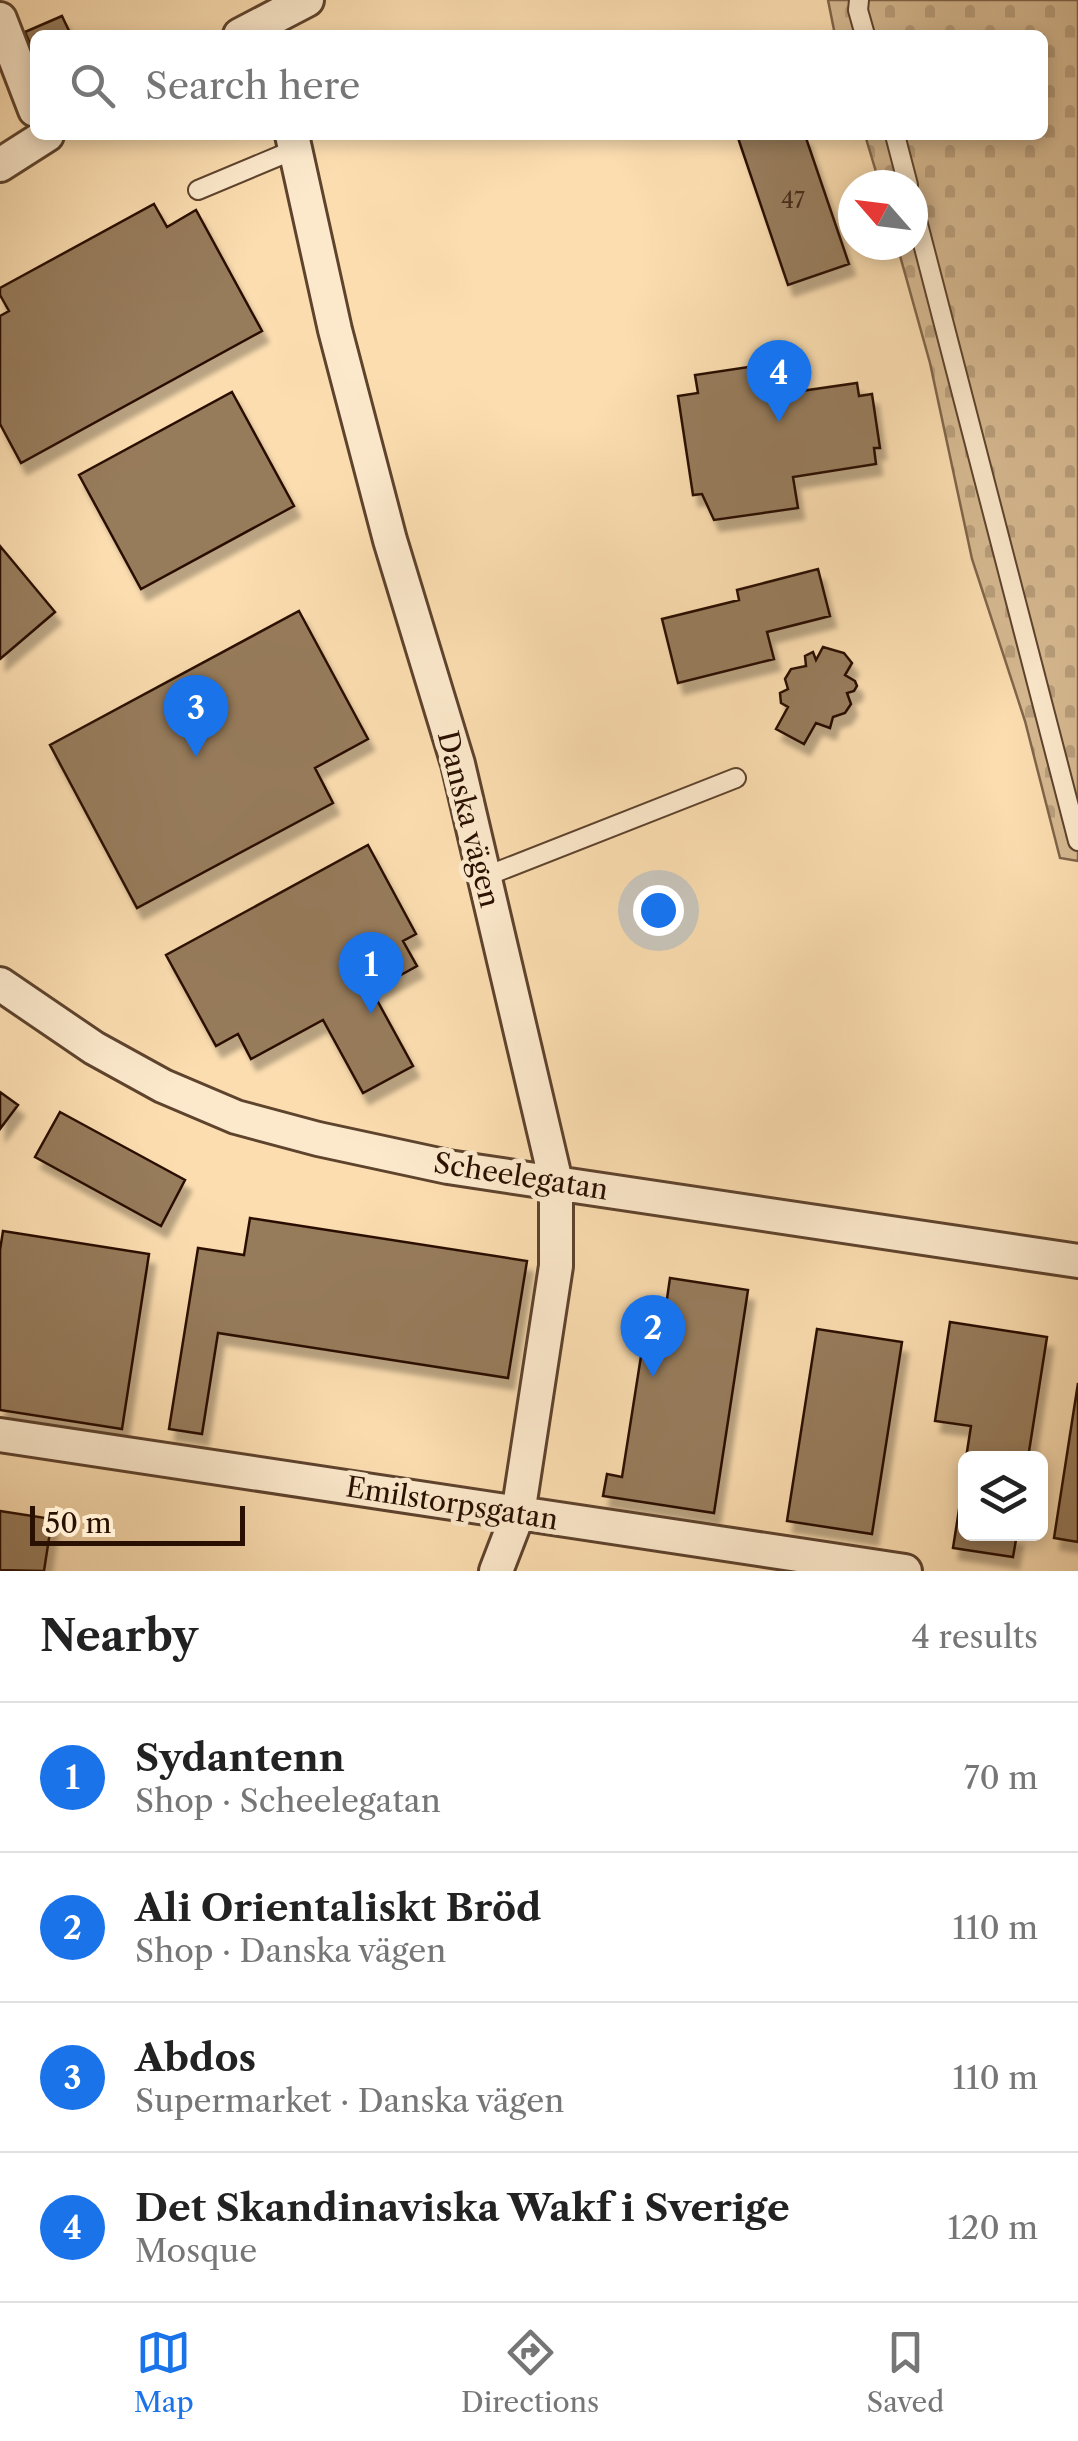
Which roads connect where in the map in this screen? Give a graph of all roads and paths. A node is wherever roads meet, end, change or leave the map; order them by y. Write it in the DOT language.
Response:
graph roads {
  1 [pos="307,0"];
  2 [pos="859,0"];
  3 [pos="0,19"];
  4 [pos="260,23"];
  5 [pos="864,30"];
  6 [pos="30,97"];
  7 [pos="38,140"];
  8 [pos="896,140"];
  9 [pos="294,142"];
  10 [pos="0,165"];
  11 [pos="904,170"];
  12 [pos="198,190"];
  13 [pos="927,260"];
  14 [pos="736,778"];
  15 [pos="1078,842"];
  16 [pos="484,877"];
  17 [pos="0,984"];
  18 [pos="556,1182"];
  19 [pos="1078,1261"];
  20 [pos="0,1435"];
  21 [pos="518,1514"];
  22 [pos="496,1571"];
  23 [pos="905,1571"];
  1 -- 4 [label="street"];
  2 -- 5 [label="lane"];
  3 -- 6 [label="street"];
  7 -- 10 [label="street"];
  8 -- 11 [label="lane"];
  9 -- 12 [label="lane"];
  9 -- 16 [label="street, Danska vägen"];
  13 -- 15 [label="lane"];
  14 -- 16 [label="lane"];
  16 -- 18 [label="street, Danska vägen"];
  17 -- 18 [label="street, Scheelegatan"];
  18 -- 19 [label="street, Scheelegatan"];
  18 -- 21 [label="street, Danska vägen"];
  20 -- 21 [label="street, Emilstorpsgatan"];
  21 -- 22 [label="street, Danska vägen"];
  21 -- 23 [label="street, Emilstorpsgatan"];
}
